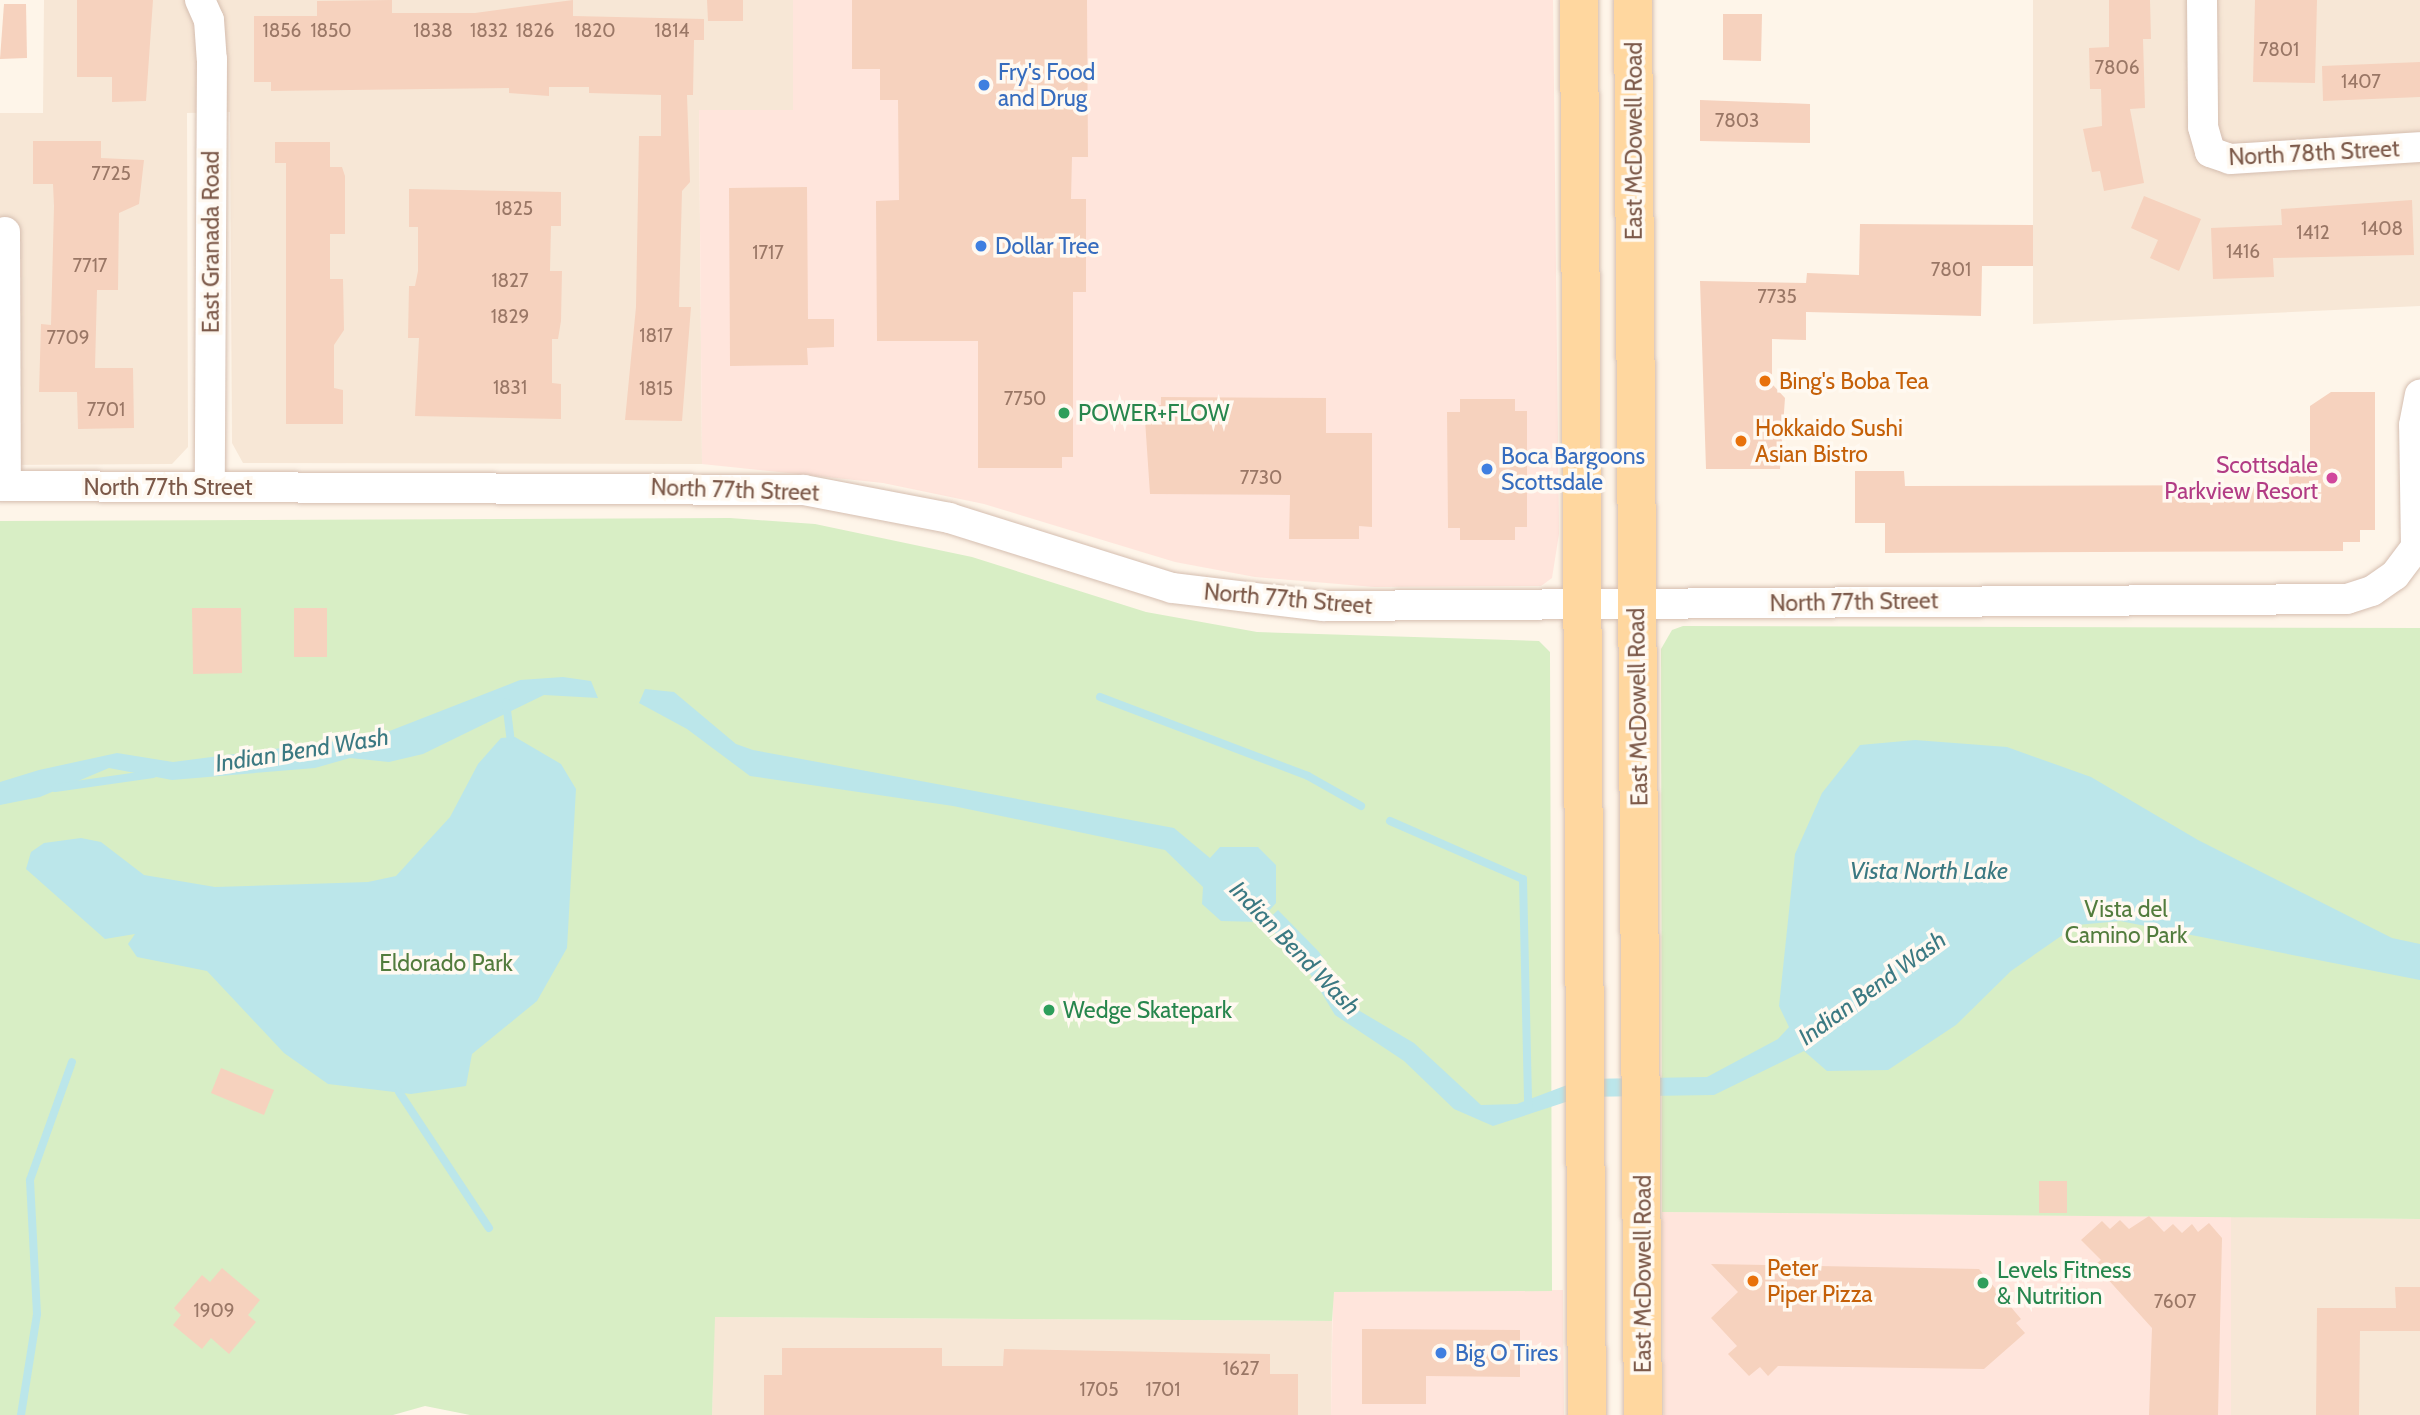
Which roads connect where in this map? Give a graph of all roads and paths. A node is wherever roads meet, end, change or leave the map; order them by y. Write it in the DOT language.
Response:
graph roads {
  1 [pos="201,0"];
  2 [pos="1579,0"];
  3 [pos="1633,0"];
  4 [pos="2202,0"];
  5 [pos="2420,147"];
  6 [pos="5,232"];
  7 [pos="2420,395"];
  8 [pos="3,486"];
  9 [pos="210,487"];
  10 [pos="1637,606"];
  11 [pos="1583,608"];
  12 [pos="1587,1415"];
  13 [pos="1643,1415"];
  1 -- 9 [label="street, East Granada Road"];
  2 -- 11 [label="main road"];
  3 -- 10 [label="main road, East McDowell Road"];
  4 -- 5 [label="street, North 78th Street"];
  6 -- 8 [label="street"];
  7 -- 10 [label="street, North 77th Street"];
  8 -- 9 [label="street, North 77th Street"];
  9 -- 11 [label="street, North 77th Street"];
  10 -- 11 [label="street, North 77th Street"];
  10 -- 13 [label="main road, East McDowell Road"];
  11 -- 12 [label="main road"];
}
